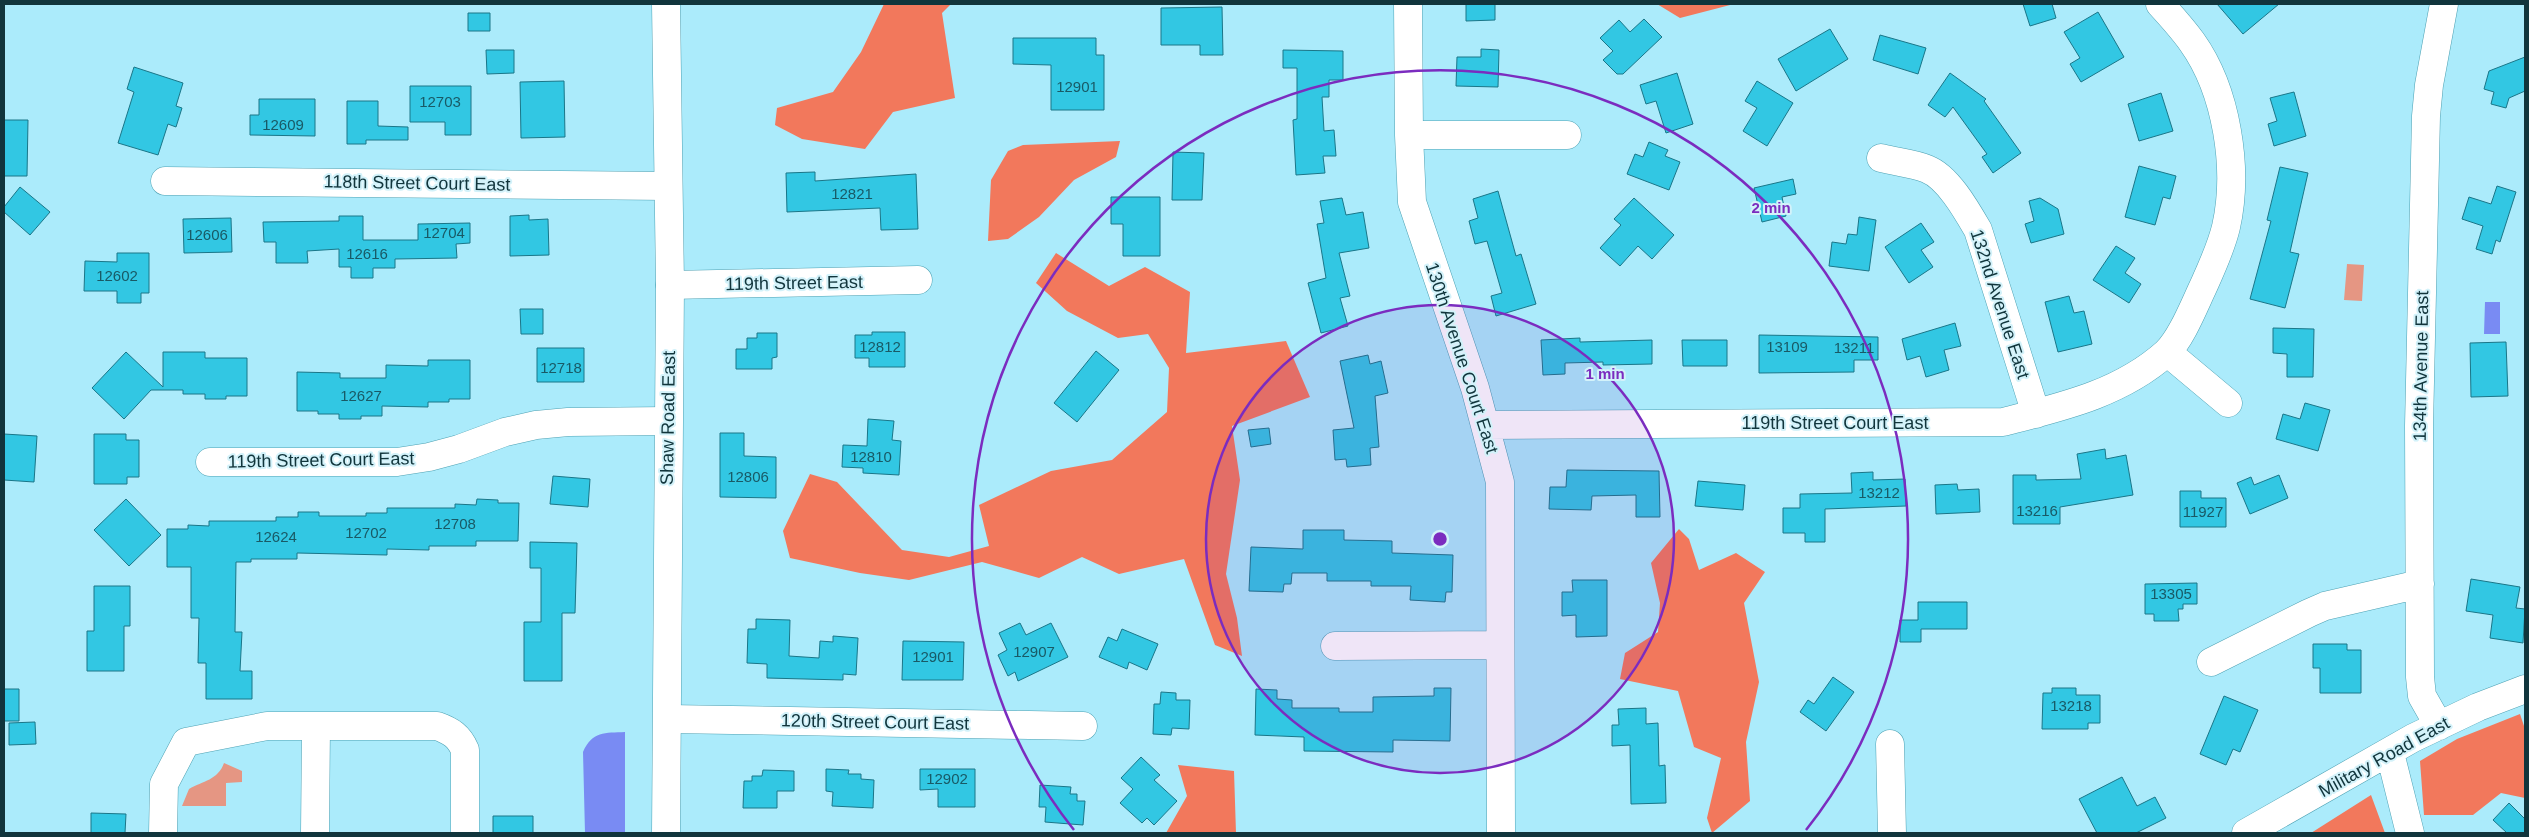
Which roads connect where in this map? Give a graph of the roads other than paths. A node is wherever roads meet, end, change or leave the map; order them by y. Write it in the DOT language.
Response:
graph roads {
  1 [pos="666,4"];
  2 [pos="1408,4"];
  3 [pos="2160,4"];
  4 [pos="2444,4"];
  5 [pos="1409,135"];
  6 [pos="1567,135"];
  7 [pos="1881,158"];
  8 [pos="165,181"];
  9 [pos="668,186"];
  10 [pos="918,280"];
  11 [pos="670,285"];
  12 [pos="2167,352"];
  13 [pos="2228,403"];
  14 [pos="2036,414"];
  15 [pos="668,421"];
  16 [pos="1486,425"];
  17 [pos="210,462"];
  18 [pos="2420,584"];
  19 [pos="1500,645"];
  20 [pos="1335,646"];
  21 [pos="2211,662"];
  22 [pos="2525,689"];
  23 [pos="668,719"];
  24 [pos="1083,726"];
  25 [pos="2439,726"];
  26 [pos="316,727"];
  27 [pos="1890,744"];
  28 [pos="2390,753"];
  29 [pos="163,833"];
  30 [pos="315,833"];
  31 [pos="465,833"];
  32 [pos="666,833"];
  33 [pos="1501,833"];
  34 [pos="1892,833"];
  35 [pos="2246,833"];
  36 [pos="2410,833"];
  1 -- 9 [label="street, Shaw Road East"];
  2 -- 5 [label="street, 130th Avenue Court East"];
  3 -- 12 [label="street"];
  4 -- 18 [label="street, 134th Avenue East"];
  5 -- 6 [label="street"];
  5 -- 16 [label="street, 130th Avenue Court East"];
  7 -- 14 [label="street, 132nd Avenue East"];
  8 -- 9 [label="street, 118th Street Court East"];
  9 -- 11 [label="street, Shaw Road East"];
  10 -- 11 [label="street, 119th Street East"];
  11 -- 15 [label="street, Shaw Road East"];
  12 -- 13 [label="street"];
  12 -- 14 [label="street, 119th Street Court East"];
  14 -- 16 [label="street, 119th Street Court East"];
  15 -- 17 [label="street, 119th Street Court East"];
  15 -- 23 [label="street, Shaw Road East"];
  16 -- 19 [label="street, 130th Avenue Court East"];
  18 -- 21 [label="street"];
  18 -- 25 [label="street, 134th Avenue East"];
  19 -- 20 [label="street"];
  19 -- 33 [label="street, 130th Avenue Court East"];
  22 -- 25 [label="street, Military Road East"];
  23 -- 24 [label="street, 120th Street Court East"];
  23 -- 32 [label="street, Shaw Road East"];
  25 -- 28 [label="street, Military Road East"];
  26 -- 29 [label="street"];
  26 -- 30 [label="street"];
  26 -- 31 [label="street"];
  27 -- 34 [label="street"];
  28 -- 35 [label="street, Military Road East"];
  28 -- 36 [label="street"];
}
